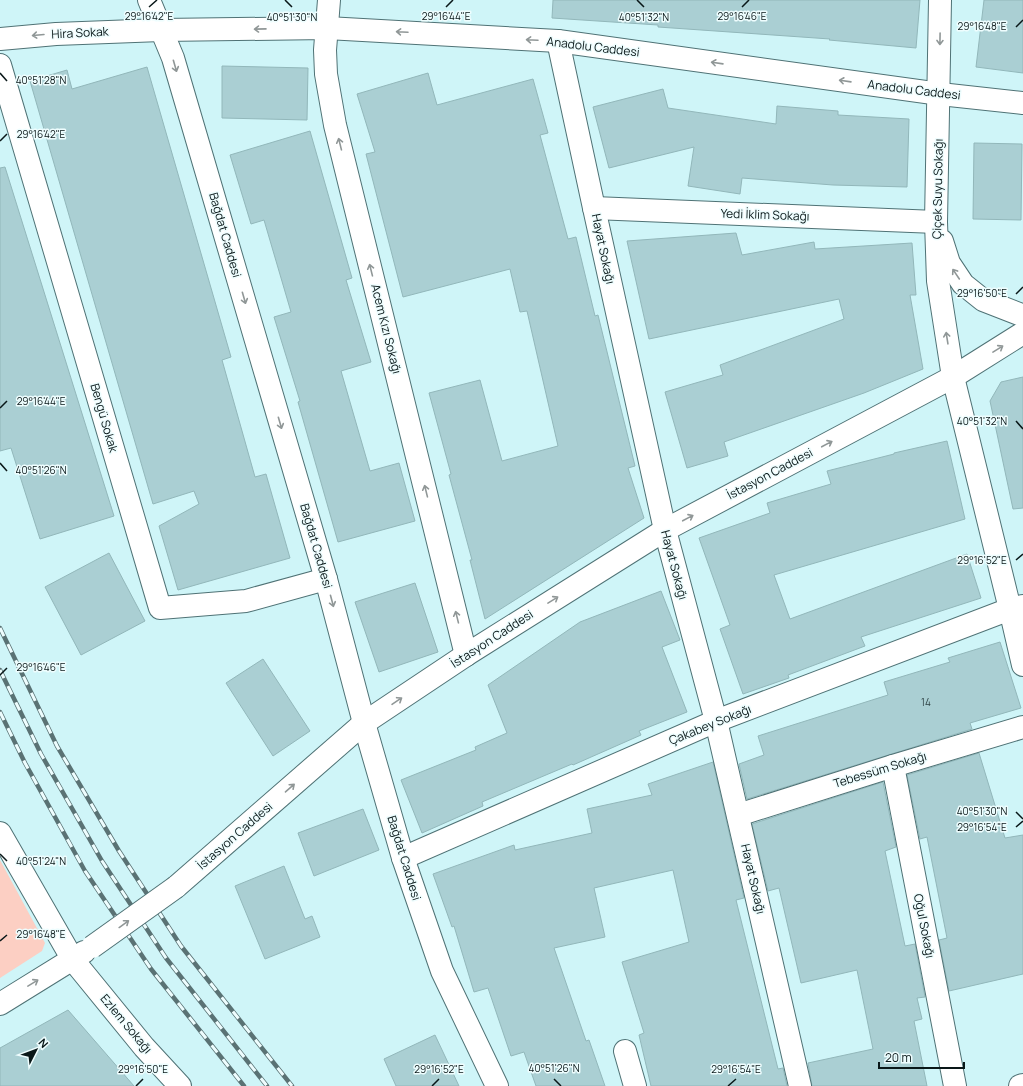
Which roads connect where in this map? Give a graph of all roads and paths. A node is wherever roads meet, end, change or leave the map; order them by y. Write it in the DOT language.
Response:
graph roads {
  1 [pos="149,0"];
  2 [pos="329,0"];
  3 [pos="940,0"];
  4 [pos="327,28"];
  5 [pos="161,30"];
  6 [pos="0,39"];
  7 [pos="558,41"];
  8 [pos="0,65"];
  9 [pos="940,94"];
  10 [pos="1023,102"];
  11 [pos="594,208"];
  12 [pos="936,222"];
  13 [pos="1023,314"];
  14 [pos="1023,333"];
  15 [pos="953,377"];
  16 [pos="665,530"];
  17 [pos="326,579"];
  18 [pos="1017,607"];
  19 [pos="466,655"];
  20 [pos="1023,665"];
  21 [pos="716,721"];
  22 [pos="364,723"];
  23 [pos="1023,727"];
  24 [pos="893,766"];
  25 [pos="738,815"];
  26 [pos="0,833"];
  27 [pos="403,858"];
  28 [pos="73,960"];
  29 [pos="0,1004"];
  30 [pos="625,1051"];
  31 [pos="1023,1085"];
  32 [pos="180,1086"];
  33 [pos="497,1086"];
  34 [pos="635,1086"];
  35 [pos="800,1086"];
  36 [pos="955,1086"];
  37 [pos="1020,1086"];
  1 -- 5 [label="street, Bağdat Caddesi"];
  2 -- 4 [label="street, Acem Kızı Sokağı"];
  3 -- 9 [label="street, Çiçek Suyu Sokağı, one-way"];
  4 -- 5 [label="street, Anadolu Caddesi, one-way"];
  7 -- 4 [label="street, Anadolu Caddesi, one-way"];
  19 -- 4 [label="street, Acem Kızı Sokağı, one-way"];
  5 -- 6 [label="street, Hira Sokak, one-way"];
  5 -- 17 [label="street, Bağdat Caddesi, one-way"];
  9 -- 7 [label="street, Anadolu Caddesi, one-way"];
  7 -- 11 [label="street, Hayat Sokağı"];
  8 -- 17 [label="street, Bengü Sokak"];
  9 -- 10 [label="street, Anadolu Caddesi"];
  9 -- 12 [label="street, Çiçek Suyu Sokağı"];
  11 -- 12 [label="street, Yedi İklim Sokağı"];
  11 -- 16 [label="street, Hayat Sokağı"];
  13 -- 12 [label="street, one-way"];
  15 -- 12 [label="street, Çiçek Suyu Sokağı, one-way"];
  15 -- 14 [label="street, İstasyon Caddesi, one-way"];
  16 -- 15 [label="street, İstasyon Caddesi, one-way"];
  15 -- 18 [label="street, Çiçek Suyu Sokağı"];
  19 -- 16 [label="street, İstasyon Caddesi, one-way"];
  16 -- 21 [label="street, Hayat Sokağı"];
  17 -- 22 [label="street, Bağdat Caddesi, one-way"];
  18 -- 20 [label="street, Çiçek Suyu Sokağı"];
  18 -- 21 [label="street, Çakabey Sokağı"];
  22 -- 19 [label="street, İstasyon Caddesi, one-way"];
  21 -- 25 [label="street, Hayat Sokağı"];
  21 -- 27 [label="street, Çakabey Sokağı"];
  22 -- 27 [label="street, Bağdat Caddesi"];
  28 -- 22 [label="street, İstasyon Caddesi, one-way, bridge"];
  23 -- 24 [label="street, Tebessüm Sokağı"];
  24 -- 25 [label="street, Tebessüm Sokağı"];
  24 -- 36 [label="street, Oğul Sokağı"];
  25 -- 35 [label="street, Hayat Sokağı"];
  26 -- 28 [label="street, Ezlem Sokağı"];
  27 -- 33 [label="street, Bağdat Caddesi"];
  29 -- 28 [label="street, İstasyon Caddesi, one-way"];
  28 -- 32 [label="street, Ezlem Sokağı"];
  30 -- 34 [label="street"];
  31 -- 37 [label="street"];
}
